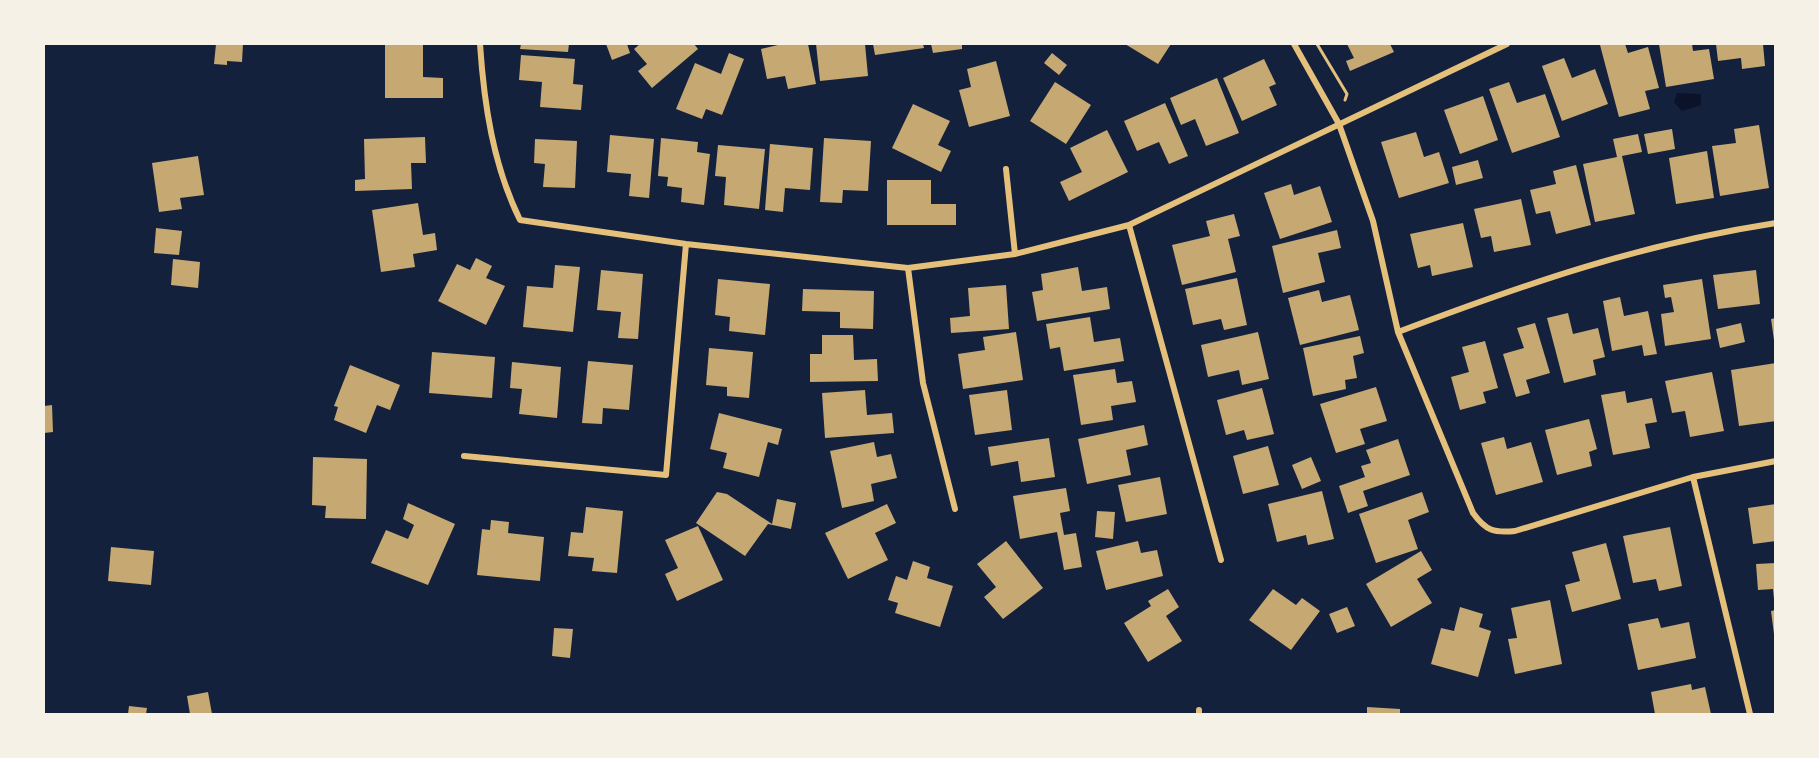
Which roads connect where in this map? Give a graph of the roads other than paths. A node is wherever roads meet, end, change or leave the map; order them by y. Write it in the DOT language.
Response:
graph roads {
  1 [pos="480,44"];
  2 [pos="1294,44"];
  3 [pos="1507,44"];
  4 [pos="1339,124"];
  5 [pos="1006,169"];
  6 [pos="1776,223"];
  7 [pos="1129,225"];
  8 [pos="686,244"];
  9 [pos="1016,254"];
  10 [pos="908,268"];
  11 [pos="1398,332"];
  12 [pos="464,456"];
  13 [pos="1776,461"];
  14 [pos="1693,477"];
  15 [pos="955,509"];
  16 [pos="1221,560"];
  17 [pos="1750,714"];
  1 -- 8 [label="street"];
  2 -- 4 [label="street"];
  3 -- 4 [label="street"];
  4 -- 7 [label="street"];
  4 -- 11 [label="street"];
  5 -- 9 [label="street"];
  6 -- 11 [label="street"];
  7 -- 9 [label="street"];
  7 -- 16 [label="street"];
  8 -- 10 [label="street"];
  8 -- 12 [label="street"];
  9 -- 10 [label="street"];
  10 -- 15 [label="street"];
  11 -- 14 [label="street"];
  13 -- 14 [label="street"];
  14 -- 17 [label="street"];
}
